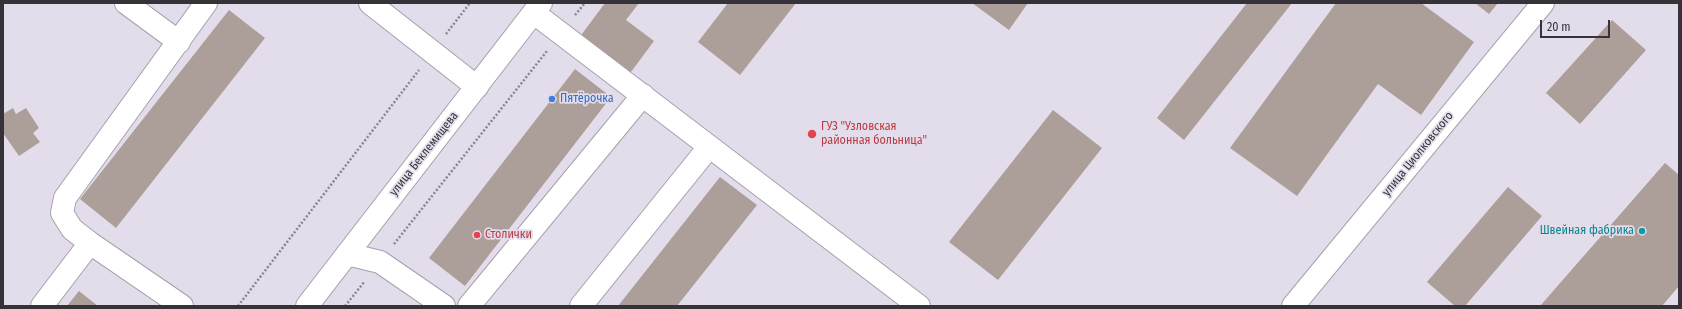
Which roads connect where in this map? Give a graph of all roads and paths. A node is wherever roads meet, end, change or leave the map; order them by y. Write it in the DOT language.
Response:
graph roads {
  1 [pos="126,3"];
  2 [pos="206,3"];
  3 [pos="370,3"];
  4 [pos="470,3"];
  5 [pos="584,3"];
  6 [pos="1542,3"];
  7 [pos="537,8"];
  8 [pos="561,33"];
  9 [pos="179,42"];
  10 [pos="433,51"];
  11 [pos="477,87"];
  12 [pos="643,95"];
  13 [pos="709,147"];
  14 [pos="90,243"];
  15 [pos="347,254"];
  16 [pos="380,262"];
  17 [pos="42,306"];
  18 [pos="182,306"];
  19 [pos="238,306"];
  20 [pos="307,306"];
  21 [pos="345,306"];
  22 [pos="444,306"];
  23 [pos="469,306"];
  24 [pos="581,306"];
  25 [pos="919,306"];
  26 [pos="1294,306"];
  1 -- 9 [label="street"];
  2 -- 9 [label="street"];
  3 -- 10 [label="street"];
  4 -- 10 [label="path"];
  5 -- 8 [label="path"];
  6 -- 26 [label="street, улица Циолковского"];
  7 -- 8 [label="street"];
  7 -- 11 [label="street, улица Беклемищева"];
  8 -- 12 [label="street"];
  8 -- 16 [label="path"];
  9 -- 14 [label="street"];
  10 -- 11 [label="street"];
  10 -- 19 [label="path"];
  11 -- 15 [label="street, улица Беклемищева"];
  12 -- 13 [label="street"];
  12 -- 23 [label="street"];
  13 -- 24 [label="street"];
  13 -- 25 [label="street"];
  14 -- 17 [label="street"];
  14 -- 18 [label="street"];
  15 -- 16 [label="street"];
  15 -- 20 [label="street, улица Беклемищева"];
  16 -- 21 [label="path"];
  16 -- 22 [label="street"];
}
